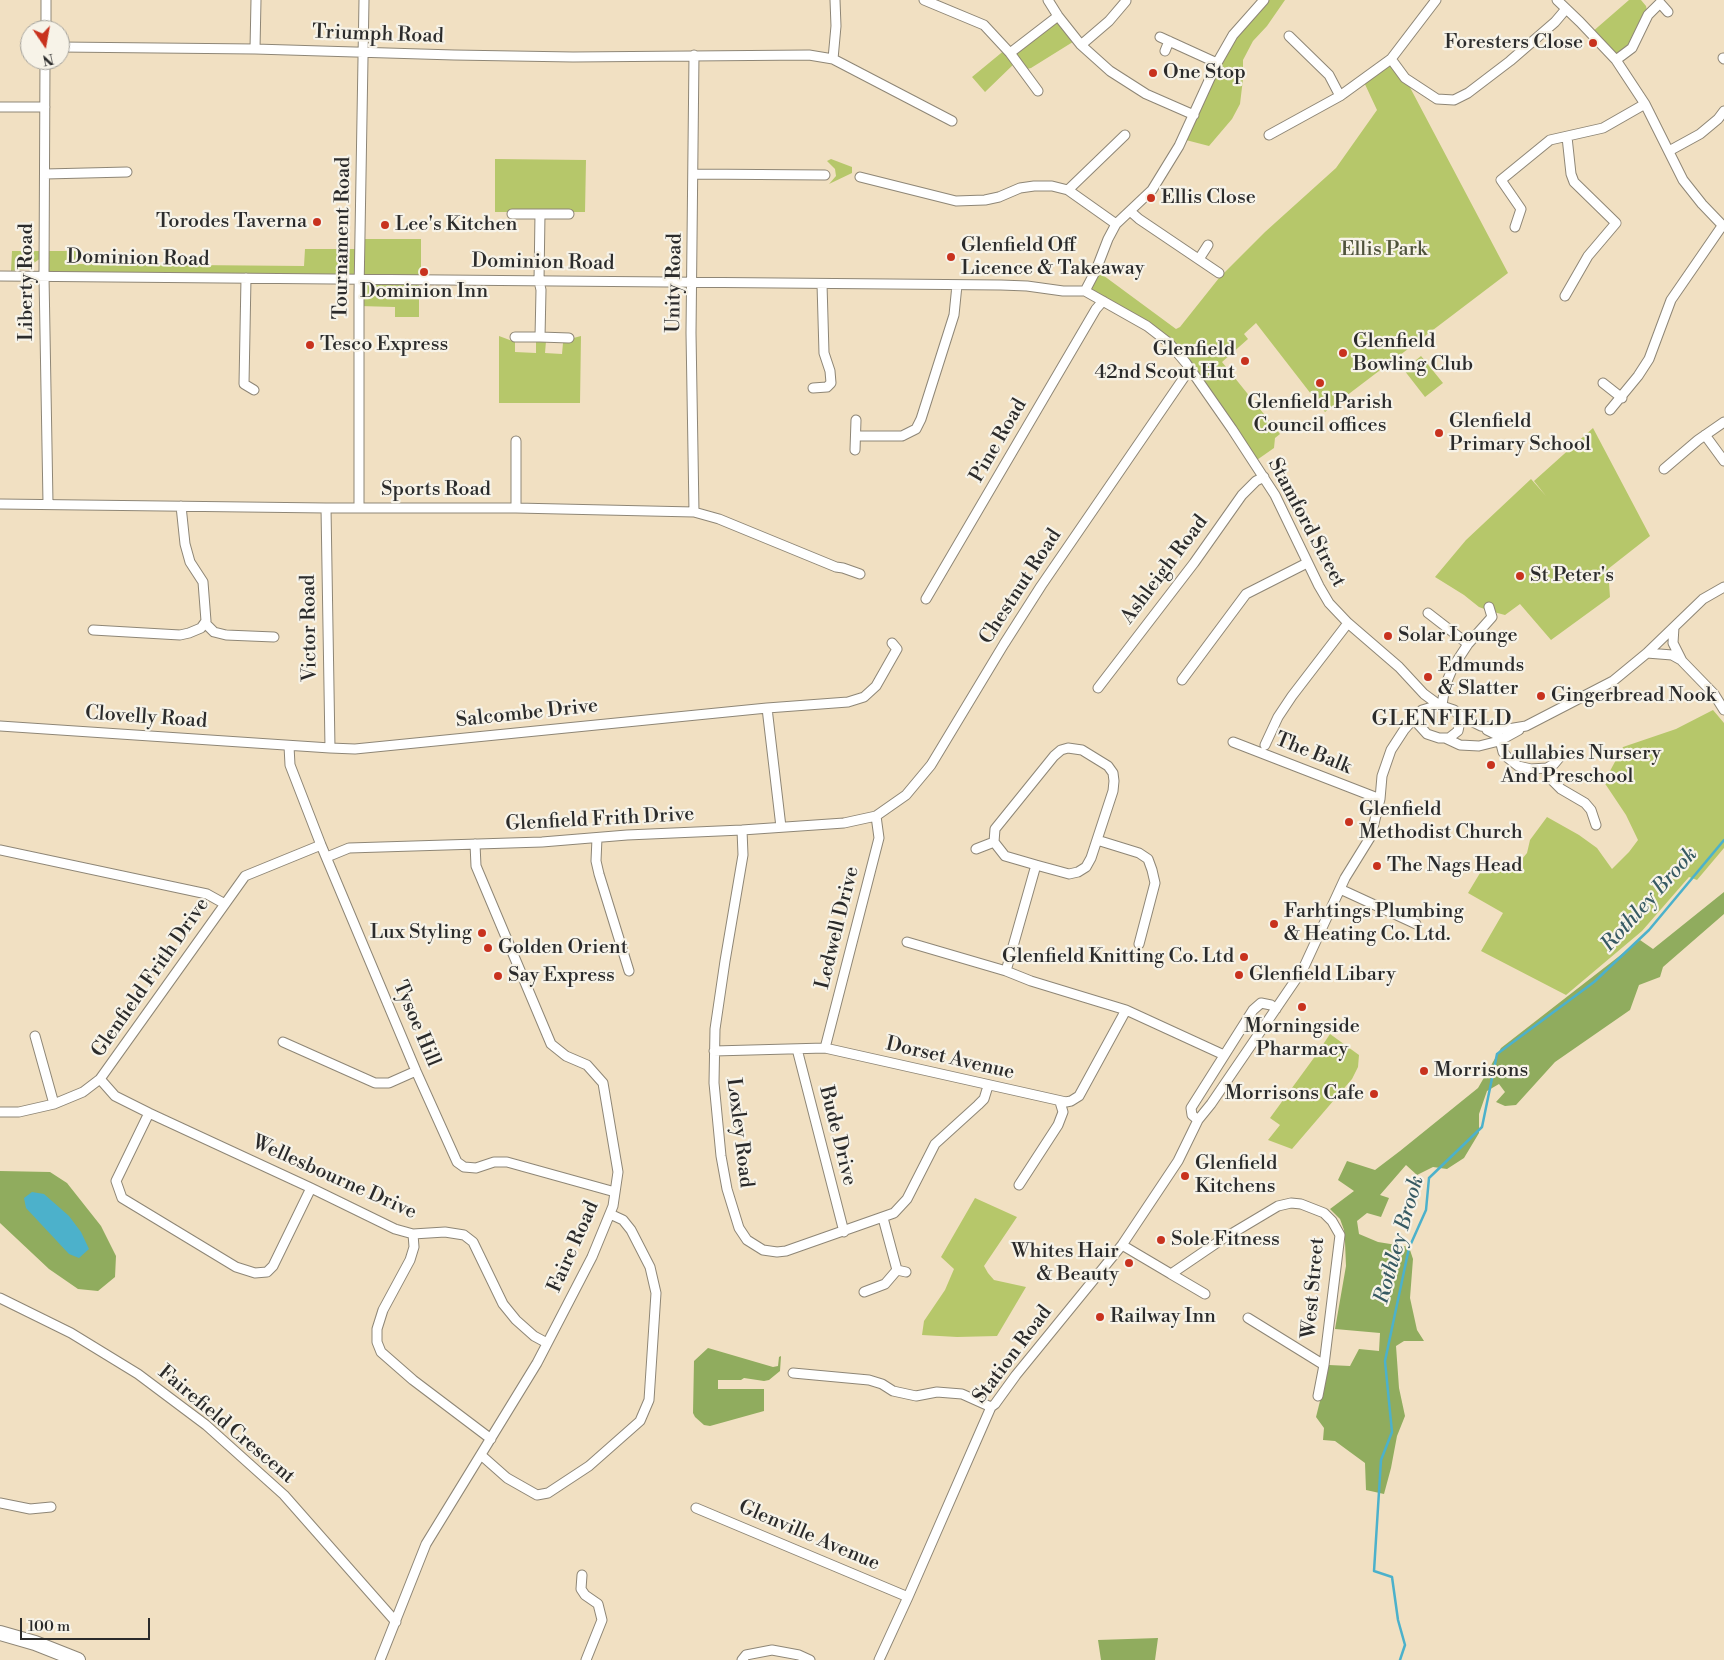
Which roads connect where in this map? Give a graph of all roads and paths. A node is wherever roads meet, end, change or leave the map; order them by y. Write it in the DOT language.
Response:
graph roads {
  1 [pos="46,0"];
  2 [pos="256,0"];
  3 [pos="364,0"];
  4 [pos="835,0"];
  5 [pos="1048,0"];
  6 [pos="1264,0"];
  7 [pos="1436,0"];
  8 [pos="1557,0"];
  9 [pos="930,1"];
  10 [pos="1126,1"];
  11 [pos="1566,9"];
  12 [pos="1668,12"];
  13 [pos="1058,16"];
  14 [pos="46,20"];
  15 [pos="1289,36"];
  16 [pos="1160,37"];
  17 [pos="1169,41"];
  18 [pos="1081,45"];
  19 [pos="70,46"];
  20 [pos="255,49"];
  21 [pos="1164,51"];
  22 [pos="363,52"];
  23 [pos="1010,53"];
  24 [pos="694,55"];
  25 [pos="832,59"];
  26 [pos="1391,59"];
  27 [pos="1616,60"];
  28 [pos="1217,63"];
  29 [pos="45,70"];
  30 [pos="1038,91"];
  31 [pos="1340,96"];
  32 [pos="1645,104"];
  33 [pos="0,107"];
  34 [pos="45,107"];
  35 [pos="1724,111"];
  36 [pos="1194,115"];
  37 [pos="952,121"];
  38 [pos="1125,135"];
  39 [pos="1269,135"];
  40 [pos="1567,137"];
  41 [pos="1669,151"];
  42 [pos="127,172"];
  43 [pos="45,174"];
  44 [pos="693,174"];
  45 [pos="825,175"];
  46 [pos="860,177"];
  47 [pos="1068,190"];
  48 [pos="1130,211"];
  49 [pos="512,214"];
  50 [pos="540,214"];
  51 [pos="569,214"];
  52 [pos="1116,224"];
  53 [pos="1723,226"];
  54 [pos="1515,227"];
  55 [pos="1208,245"];
  56 [pos="1199,259"];
  57 [pos="1219,274"];
  58 [pos="0,276"];
  59 [pos="44,276"];
  60 [pos="246,278"];
  61 [pos="360,280"];
  62 [pos="538,281"];
  63 [pos="692,283"];
  64 [pos="822,284"];
  65 [pos="957,286"];
  66 [pos="1084,291"];
  67 [pos="1565,296"];
  68 [pos="1103,301"];
  69 [pos="515,337"];
  70 [pos="540,337"];
  71 [pos="569,338"];
  72 [pos="1192,371"];
  73 [pos="1603,383"];
  74 [pos="813,388"];
  75 [pos="254,390"];
  76 [pos="1622,398"];
  77 [pos="1610,410"];
  78 [pos="856,420"];
  79 [pos="1724,422"];
  80 [pos="1705,435"];
  81 [pos="856,436"];
  82 [pos="516,441"];
  83 [pos="854,450"];
  84 [pos="1724,461"];
  85 [pos="1664,468"];
  86 [pos="1264,477"];
  87 [pos="48,503"];
  88 [pos="0,504"];
  89 [pos="181,506"];
  90 [pos="359,507"];
  91 [pos="326,508"];
  92 [pos="516,508"];
  93 [pos="694,512"];
  94 [pos="1307,563"];
  95 [pos="860,574"];
  96 [pos="1724,587"];
  97 [pos="926,599"];
  98 [pos="1489,606"];
  99 [pos="1428,613"];
  100 [pos="1348,623"];
  101 [pos="204,624"];
  102 [pos="1674,627"];
  103 [pos="93,630"];
  104 [pos="274,637"];
  105 [pos="892,643"];
  106 [pos="1468,644"];
  107 [pos="1648,653"];
  108 [pos="1682,660"];
  109 [pos="1182,680"];
  110 [pos="1098,688"];
  111 [pos="1417,688"];
  112 [pos="1440,705"];
  113 [pos="768,708"];
  114 [pos="1724,710"];
  115 [pos="1418,714"];
  116 [pos="1459,715"];
  117 [pos="0,726"];
  118 [pos="1481,726"];
  119 [pos="1526,726"];
  120 [pos="1421,730"];
  121 [pos="1400,737"];
  122 [pos="1445,738"];
  123 [pos="1501,740"];
  124 [pos="1233,742"];
  125 [pos="1265,745"];
  126 [pos="290,746"];
  127 [pos="330,748"];
  128 [pos="1559,758"];
  129 [pos="1547,768"];
  130 [pos="1380,799"];
  131 [pos="876,816"];
  132 [pos="1596,825"];
  133 [pos="781,827"];
  134 [pos="742,830"];
  135 [pos="597,838"];
  136 [pos="1097,840"];
  137 [pos="994,842"];
  138 [pos="474,844"];
  139 [pos="322,845"];
  140 [pos="0,850"];
  141 [pos="974,850"];
  142 [pos="327,857"];
  143 [pos="1036,865"];
  144 [pos="1340,889"];
  145 [pos="225,904"];
  146 [pos="1416,924"];
  147 [pos="907,942"];
  148 [pos="1139,944"];
  149 [pos="629,971"];
  150 [pos="1006,971"];
  151 [pos="1276,1008"];
  152 [pos="1126,1010"];
  153 [pos="35,1036"];
  154 [pos="283,1042"];
  155 [pos="825,1048"];
  156 [pos="797,1049"];
  157 [pos="714,1051"];
  158 [pos="1224,1055"];
  159 [pos="416,1071"];
  160 [pos="100,1079"];
  161 [pos="988,1086"];
  162 [pos="1060,1102"];
  163 [pos="54,1104"];
  164 [pos="0,1112"];
  165 [pos="149,1114"];
  166 [pos="1198,1120"];
  167 [pos="1019,1185"];
  168 [pos="311,1188"];
  169 [pos="615,1192"];
  170 [pos="610,1214"];
  171 [pos="883,1218"];
  172 [pos="844,1232"];
  173 [pos="413,1234"];
  174 [pos="1122,1245"];
  175 [pos="1171,1274"];
  176 [pos="864,1292"];
  177 [pos="1205,1294"];
  178 [pos="0,1298"];
  179 [pos="1248,1318"];
  180 [pos="547,1343"];
  181 [pos="1324,1365"];
  182 [pos="793,1373"];
  183 [pos="1318,1396"];
  184 [pos="991,1406"];
  185 [pos="491,1439"];
  186 [pos="481,1455"];
  187 [pos="0,1503"];
  188 [pos="50,1507"];
  189 [pos="696,1508"];
  190 [pos="582,1575"];
  191 [pos="908,1597"];
  192 [pos="396,1622"];
  193 [pos="0,1633"];
  194 [pos="78,1660"];
  195 [pos="380,1660"];
  196 [pos="586,1660"];
  197 [pos="742,1660"];
  198 [pos="810,1660"];
  199 [pos="879,1660"];
  1 -- 14 [label="street"];
  2 -- 20 [label="street"];
  3 -- 22 [label="street, Tournament Road"];
  4 -- 25 [label="street"];
  5 -- 13 [label="street"];
  6 -- 28 [label="street"];
  7 -- 26 [label="street"];
  8 -- 11 [label="street"];
  9 -- 23 [label="street"];
  10 -- 18 [label="street"];
  11 -- 26 [label="street"];
  11 -- 27 [label="street"];
  12 -- 27 [label="street"];
  13 -- 18 [label="street"];
  13 -- 23 [label="street"];
  15 -- 31 [label="street"];
  16 -- 17 [label="street"];
  17 -- 21 [label="street"];
  17 -- 28 [label="street"];
  18 -- 36 [label="street"];
  19 -- 20 [label="street, Triumph Road"];
  20 -- 22 [label="street, Triumph Road"];
  22 -- 24 [label="street, Triumph Road"];
  22 -- 61 [label="street, Tournament Road"];
  23 -- 30 [label="street"];
  24 -- 25 [label="street, Triumph Road"];
  24 -- 44 [label="street, Unity Road"];
  25 -- 37 [label="street, Triumph Road"];
  26 -- 31 [label="street"];
  27 -- 32 [label="street"];
  28 -- 36 [label="street"];
  29 -- 34 [label="street, Liberty Road"];
  31 -- 39 [label="street"];
  32 -- 40 [label="street"];
  32 -- 41 [label="street"];
  33 -- 34 [label="street"];
  34 -- 43 [label="street, Liberty Road"];
  35 -- 41 [label="street"];
  36 -- 48 [label="street"];
  38 -- 47 [label="street"];
  40 -- 54 [label="street"];
  40 -- 67 [label="street"];
  41 -- 53 [label="street"];
  42 -- 43 [label="street"];
  43 -- 59 [label="street, Liberty Road"];
  44 -- 45 [label="street"];
  44 -- 63 [label="street, Unity Road"];
  46 -- 47 [label="street"];
  47 -- 52 [label="street"];
  48 -- 52 [label="street"];
  48 -- 56 [label="street"];
  49 -- 50 [label="street"];
  50 -- 51 [label="street"];
  50 -- 62 [label="street"];
  52 -- 66 [label="street"];
  53 -- 76 [label="street"];
  55 -- 56 [label="street"];
  56 -- 57 [label="street"];
  58 -- 59 [label="street, Dominion Road"];
  59 -- 60 [label="street, Dominion Road"];
  59 -- 87 [label="street, Liberty Road"];
  60 -- 61 [label="street, Dominion Road"];
  60 -- 75 [label="street"];
  61 -- 62 [label="street, Dominion Road"];
  61 -- 90 [label="street, Tournament Road"];
  62 -- 63 [label="street, Dominion Road"];
  62 -- 70 [label="street"];
  63 -- 64 [label="street, Dominion Road"];
  63 -- 93 [label="street, Unity Road"];
  64 -- 65 [label="street, Dominion Road"];
  64 -- 74 [label="street"];
  65 -- 66 [label="street, Dominion Road"];
  65 -- 81 [label="street"];
  66 -- 68 [label="street, Stamford Street"];
  68 -- 72 [label="street, Stamford Street"];
  68 -- 97 [label="street, Pine Road"];
  69 -- 70 [label="street"];
  70 -- 71 [label="street"];
  72 -- 86 [label="street, Stamford Street"];
  72 -- 131 [label="street, Chestnut Road"];
  73 -- 76 [label="street"];
  76 -- 77 [label="street"];
  78 -- 81 [label="street"];
  79 -- 80 [label="street"];
  80 -- 84 [label="street"];
  80 -- 85 [label="street"];
  81 -- 83 [label="street"];
  82 -- 92 [label="street"];
  86 -- 94 [label="street, Stamford Street"];
  86 -- 110 [label="street, Ashleigh Road"];
  87 -- 88 [label="street, Sports Road"];
  87 -- 89 [label="street, Sports Road"];
  89 -- 91 [label="street, Sports Road"];
  89 -- 101 [label="street"];
  90 -- 91 [label="street, Sports Road"];
  90 -- 92 [label="street, Sports Road"];
  91 -- 127 [label="street, Victor Road"];
  92 -- 93 [label="street, Sports Road"];
  93 -- 95 [label="street, Sports Road"];
  94 -- 100 [label="street, Stamford Street"];
  94 -- 109 [label="street"];
  96 -- 102 [label="street"];
  98 -- 106 [label="street"];
  99 -- 106 [label="street"];
  100 -- 111 [label="street, Stamford Street"];
  100 -- 125 [label="street"];
  101 -- 103 [label="street"];
  101 -- 104 [label="street"];
  102 -- 107 [label="street"];
  102 -- 108 [label="street"];
  105 -- 113 [label="street, Salcombe Drive"];
  106 -- 112 [label="street"];
  107 -- 108 [label="street"];
  107 -- 119 [label="street"];
  108 -- 114 [label="street"];
  111 -- 112 [label="street, Stamford Street"];
  111 -- 115 [label="street"];
  112 -- 115 [label="street"];
  112 -- 116 [label="street"];
  113 -- 127 [label="street, Salcombe Drive"];
  113 -- 133 [label="street"];
  115 -- 120 [label="street"];
  115 -- 121 [label="street, Station Road"];
  116 -- 118 [label="street"];
  116 -- 122 [label="street"];
  117 -- 126 [label="street, Clovelly Road"];
  118 -- 119 [label="street"];
  118 -- 123 [label="street"];
  119 -- 123 [label="street"];
  120 -- 121 [label="street"];
  120 -- 122 [label="street"];
  121 -- 130 [label="street, Station Road"];
  122 -- 123 [label="street"];
  123 -- 129 [label="street"];
  124 -- 130 [label="street, The Balk"];
  126 -- 127 [label="street, Salcombe Drive"];
  126 -- 139 [label="street, Tysoe Hill"];
  128 -- 129 [label="street"];
  129 -- 132 [label="street"];
  130 -- 144 [label="street, Station Road"];
  131 -- 133 [label="street, Glenfield Frith Drive"];
  131 -- 155 [label="street, Ledwell Drive"];
  133 -- 134 [label="street, Glenfield Frith Drive"];
  134 -- 135 [label="street, Glenfield Frith Drive"];
  134 -- 157 [label="street, Loxley Road"];
  135 -- 138 [label="street, Glenfield Frith Drive"];
  135 -- 149 [label="street"];
  136 -- 137 [label="street"];
  136 -- 143 [label="street"];
  136 -- 148 [label="street"];
  137 -- 141 [label="street"];
  137 -- 143 [label="street"];
  138 -- 142 [label="street, Glenfield Frith Drive"];
  138 -- 169 [label="street, Faire Road"];
  139 -- 142 [label="street, Tysoe Hill"];
  139 -- 145 [label="street, Glenfield Frith Drive"];
  140 -- 145 [label="street"];
  142 -- 159 [label="street, Tysoe Hill"];
  143 -- 150 [label="street"];
  144 -- 146 [label="street"];
  144 -- 151 [label="street, Station Road"];
  145 -- 160 [label="street, Glenfield Frith Drive"];
  147 -- 150 [label="street"];
  150 -- 152 [label="street"];
  151 -- 158 [label="street"];
  151 -- 166 [label="street, Station Road"];
  152 -- 158 [label="street"];
  152 -- 162 [label="street"];
  153 -- 163 [label="street"];
  154 -- 159 [label="street"];
  155 -- 156 [label="street, Dorset Avenue"];
  155 -- 161 [label="street, Dorset Avenue"];
  156 -- 157 [label="street, Dorset Avenue"];
  156 -- 172 [label="street, Bude Drive"];
  157 -- 172 [label="street, Loxley Road"];
  158 -- 166 [label="street"];
  159 -- 169 [label="street, Tysoe Hill"];
  160 -- 163 [label="street, Glenfield Frith Drive"];
  160 -- 165 [label="street, Wellesbourne Drive"];
  161 -- 162 [label="street, Dorset Avenue"];
  161 -- 171 [label="street, Loxley Road"];
  162 -- 167 [label="street"];
  163 -- 164 [label="street, Glenfield Frith Drive"];
  165 -- 168 [label="street, Wellesbourne Drive"];
  165 -- 168 [label="street"];
  166 -- 174 [label="street, Station Road"];
  168 -- 173 [label="street, Wellesbourne Drive"];
  169 -- 170 [label="street, Faire Road"];
  170 -- 180 [label="street, Faire Road"];
  170 -- 186 [label="street"];
  171 -- 172 [label="street, Loxley Road"];
  171 -- 176 [label="street"];
  173 -- 180 [label="street, Wellesbourne Drive"];
  173 -- 185 [label="street"];
  174 -- 175 [label="street"];
  174 -- 184 [label="street, Station Road"];
  175 -- 177 [label="street"];
  175 -- 181 [label="street, West Street"];
  178 -- 192 [label="street, Fairefield Crescent"];
  179 -- 181 [label="street, West Street"];
  180 -- 185 [label="street, Faire Road"];
  181 -- 183 [label="street, West Street"];
  182 -- 184 [label="street"];
  184 -- 191 [label="street, Station Road"];
  185 -- 186 [label="street, Faire Road"];
  186 -- 192 [label="street, Faire Road"];
  187 -- 188 [label="street"];
  189 -- 191 [label="street, Glenville Avenue"];
  190 -- 196 [label="street"];
  191 -- 199 [label="street, Station Road"];
  192 -- 195 [label="street, Faire Road"];
  193 -- 194 [label="highway"];
  197 -- 198 [label="street"];
}
